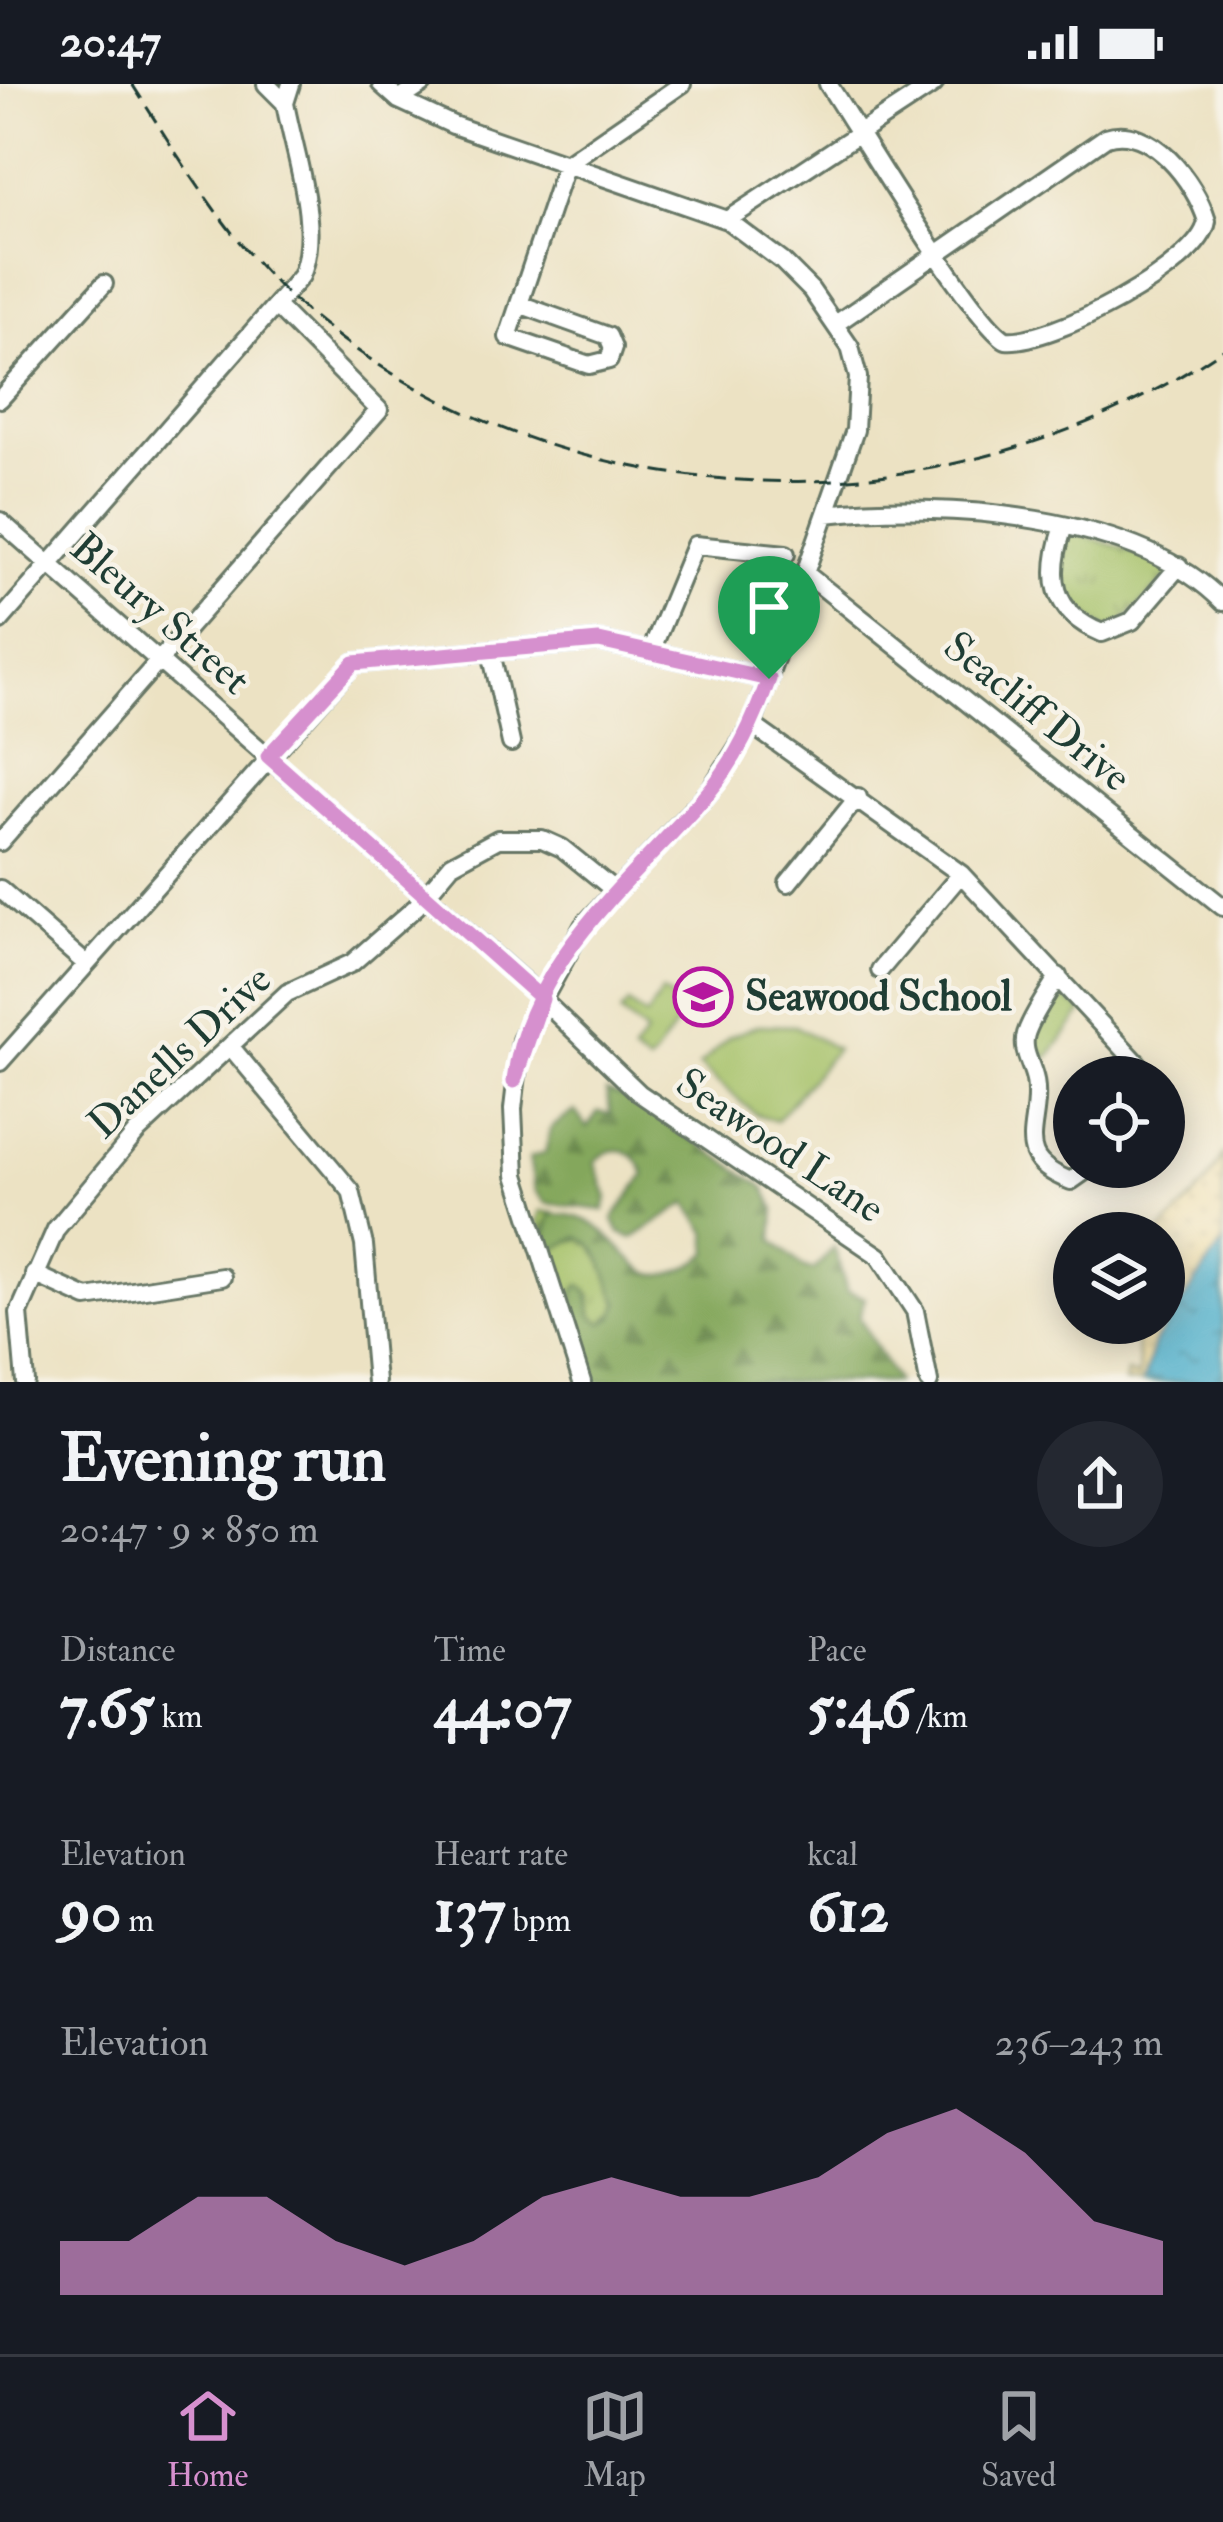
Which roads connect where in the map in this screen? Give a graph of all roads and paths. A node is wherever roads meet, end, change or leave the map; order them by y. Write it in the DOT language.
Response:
graph roads {
  1 [pos="266,84"];
  2 [pos="291,84"];
  3 [pos="382,84"];
  4 [pos="423,84"];
  5 [pos="682,84"];
  6 [pos="828,84"];
  7 [pos="934,84"];
  8 [pos="399,100"];
  9 [pos="285,103"];
  10 [pos="860,133"];
  11 [pos="566,164"];
  12 [pos="728,220"];
  13 [pos="939,253"];
  14 [pos="104,284"];
  15 [pos="519,304"];
  16 [pos="276,306"];
  17 [pos="836,323"];
  18 [pos="0,399"];
  19 [pos="826,514"];
  20 [pos="0,521"];
  21 [pos="1063,529"];
  22 [pos="787,554"];
  23 [pos="49,564"];
  24 [pos="1179,566"];
  25 [pos="805,573"];
  26 [pos="1223,602"];
  27 [pos="0,621"];
  28 [pos="651,651"];
  29 [pos="491,652"];
  30 [pos="159,661"];
  31 [pos="769,679"];
  32 [pos="752,724"];
  33 [pos="511,743"];
  34 [pos="268,756"];
  35 [pos="858,797"];
  36 [pos="0,842"];
  37 [pos="962,874"];
  38 [pos="788,884"];
  39 [pos="0,889"];
  40 [pos="614,890"];
  41 [pos="425,895"];
  42 [pos="1223,907"];
  43 [pos="86,964"];
  44 [pos="880,970"];
  45 [pos="1058,976"];
  46 [pos="542,999"];
  47 [pos="230,1046"];
  48 [pos="1126,1056"];
  49 [pos="0,1062"];
  50 [pos="1053,1174"];
  51 [pos="34,1274"];
  52 [pos="222,1277"];
  53 [pos="25,1382"];
  54 [pos="376,1382"];
  55 [pos="582,1382"];
  56 [pos="929,1382"];
  1 -- 9 [label="street"];
  2 -- 9 [label="street"];
  3 -- 8 [label="street"];
  4 -- 8 [label="street"];
  5 -- 11 [label="street"];
  6 -- 10 [label="street"];
  7 -- 10 [label="street"];
  8 -- 11 [label="street"];
  9 -- 16 [label="street"];
  10 -- 12 [label="street"];
  10 -- 13 [label="street"];
  11 -- 12 [label="street"];
  11 -- 15 [label="street"];
  12 -- 17 [label="street"];
  13 -- 13 [label="street"];
  13 -- 17 [label="street"];
  14 -- 18 [label="street"];
  15 -- 15 [label="street"];
  16 -- 23 [label="street"];
  16 -- 30 [label="street"];
  17 -- 19 [label="street"];
  19 -- 21 [label="street"];
  19 -- 25 [label="street"];
  20 -- 23 [label="street, Bleury Street"];
  21 -- 24 [label="street"];
  21 -- 24 [label="street"];
  22 -- 28 [label="street"];
  23 -- 27 [label="street"];
  23 -- 30 [label="street, Bleury Street"];
  24 -- 26 [label="street"];
  25 -- 31 [label="street"];
  25 -- 42 [label="street, Seacliff Drive"];
  28 -- 29 [label="street"];
  28 -- 31 [label="street"];
  29 -- 33 [label="street"];
  29 -- 34 [label="street"];
  30 -- 34 [label="street, Bleury Street"];
  30 -- 36 [label="street"];
  31 -- 32 [label="street"];
  32 -- 35 [label="street"];
  32 -- 40 [label="street"];
  34 -- 41 [label="street, Bleury Street"];
  34 -- 43 [label="street"];
  35 -- 37 [label="street"];
  35 -- 38 [label="street"];
  37 -- 44 [label="street"];
  37 -- 45 [label="street"];
  39 -- 43 [label="street"];
  40 -- 41 [label="street, Danells Drive"];
  40 -- 46 [label="street"];
  41 -- 46 [label="street, Bleury Street"];
  41 -- 47 [label="street, Danells Drive"];
  43 -- 49 [label="street"];
  45 -- 48 [label="street"];
  45 -- 50 [label="street"];
  46 -- 55 [label="street"];
  46 -- 56 [label="street, Seawood Lane"];
  47 -- 51 [label="street, Danells Drive"];
  47 -- 54 [label="street"];
  51 -- 52 [label="street"];
  51 -- 53 [label="street, Danells Drive"];
}
